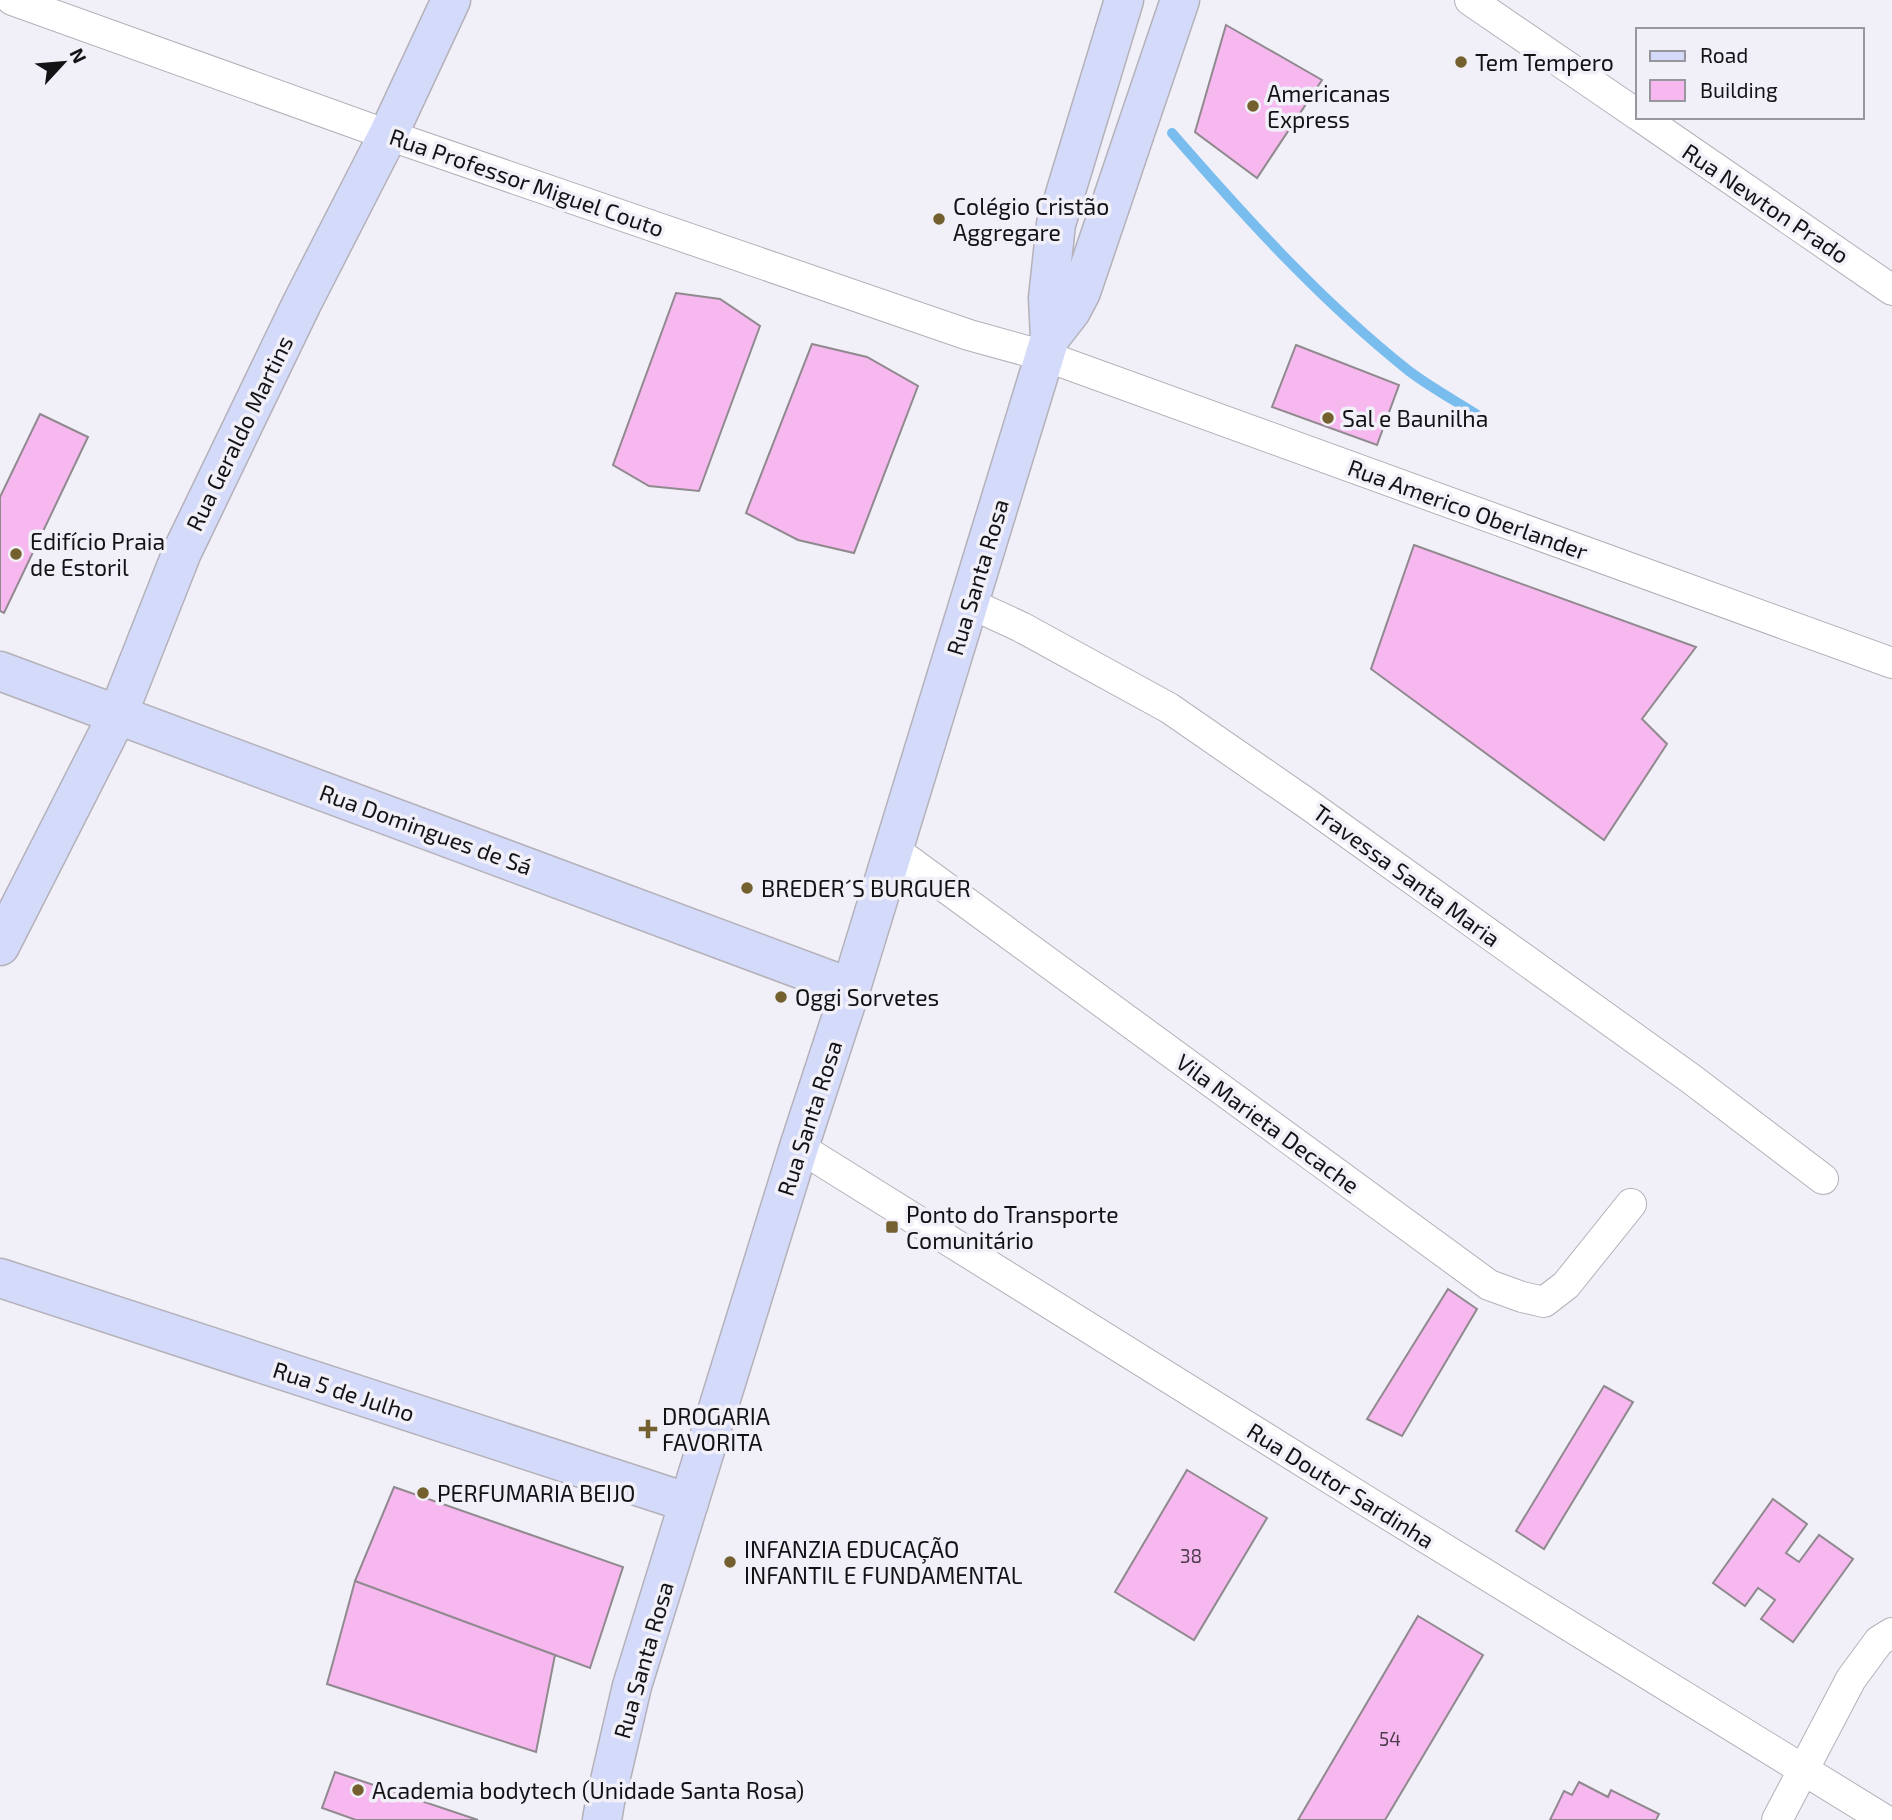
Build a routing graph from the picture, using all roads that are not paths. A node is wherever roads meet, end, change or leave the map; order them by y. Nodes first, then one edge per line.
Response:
1 (12, 0) edge
2 (451, 0) edge
3 (1124, 0) edge
4 (1180, 0) edge
5 (1470, 0) edge
6 (1636, 113) edge
7 (1644, 119) edge
8 (388, 135) junction
9 (1892, 289) edge
10 (1048, 347) junction
11 (969, 603) junction
12 (1892, 663) edge
13 (0, 671) edge
14 (118, 714) junction
15 (894, 849) junction
16 (0, 946) edge
17 (851, 988) junction
18 (799, 1147) junction
19 (1823, 1179) dead end
20 (1631, 1204) dead end
21 (0, 1278) edge
22 (689, 1503) junction
23 (1892, 1633) edge
24 (1804, 1769) junction
25 (611, 1814) edge
26 (1777, 1820) edge
27 (1885, 1820) edge

1 - 8 street, Rua Professor Miguel Couto
2 - 8 street, Rua Geraldo Martins
3 - 10 street, Rua Santa Rosa
4 - 10 street, Rua Santa Rosa
5 - 6 street, Rua Newton Prado
7 - 9 street, Rua Newton Prado
8 - 10 street, Rua Professor Miguel Couto
8 - 14 street, Rua Geraldo Martins
10 - 11 street, Rua Santa Rosa
10 - 12 street, Rua Americo Oberlander
11 - 15 street, Rua Santa Rosa
11 - 19 street, Travessa Santa Maria
13 - 14 street, Rua Domingues de Sá
14 - 16 street, Rua Geraldo Martins
14 - 17 street, Rua Domingues de Sá
15 - 17 street, Rua Santa Rosa
15 - 20 street, Vila Marieta Decache
17 - 18 street, Rua Santa Rosa
18 - 22 street, Rua Santa Rosa
18 - 24 street, Rua Doutor Sardinha
21 - 22 street, Rua 5 de Julho
22 - 25 street, Rua Santa Rosa
23 - 24 street
24 - 26 street
24 - 27 street, Rua Doutor Sardinha

